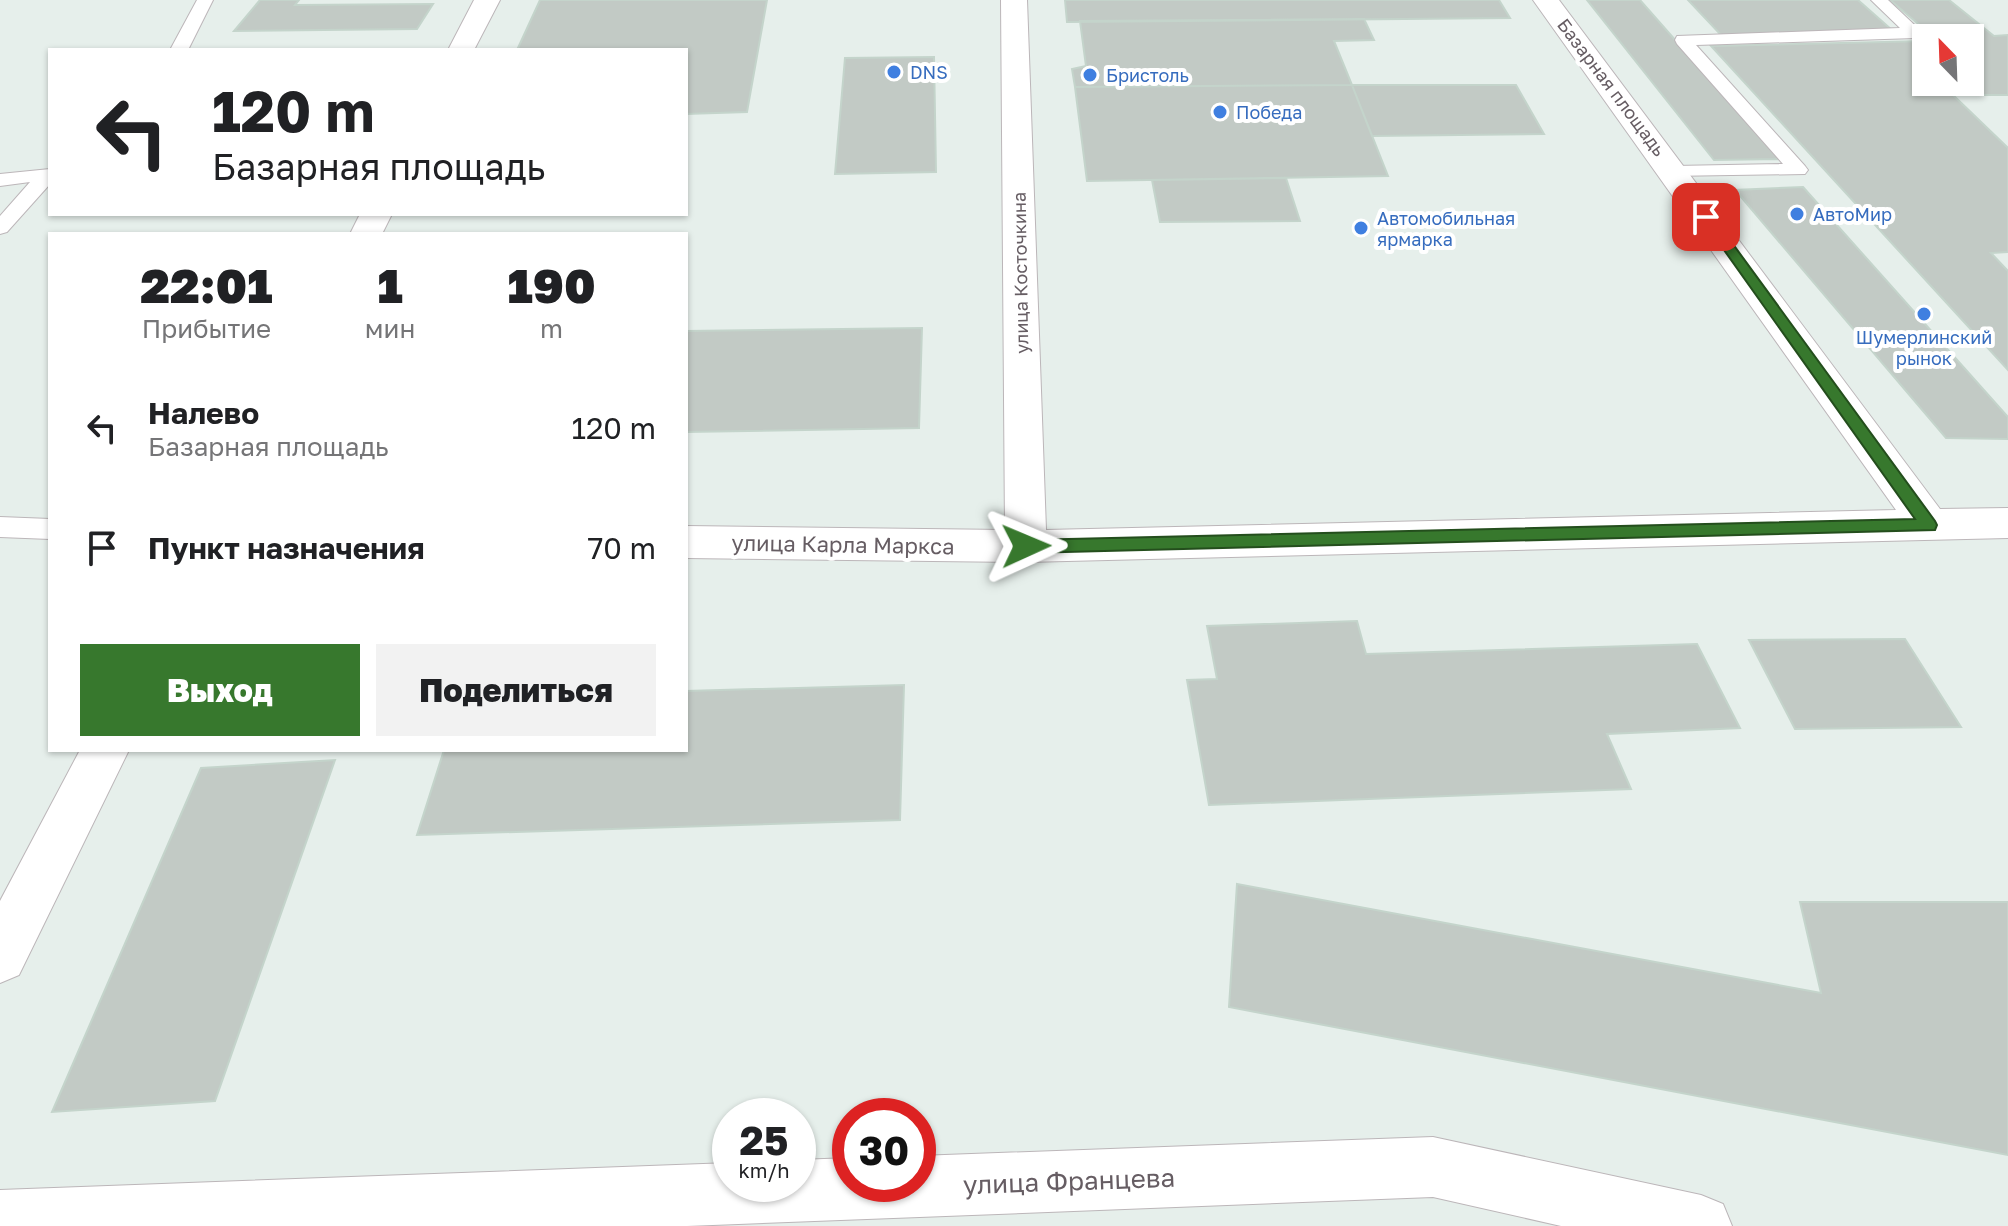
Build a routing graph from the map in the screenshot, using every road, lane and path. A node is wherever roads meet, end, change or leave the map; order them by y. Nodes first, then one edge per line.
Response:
1 (205, 0) edge
2 (487, 0) edge
3 (1014, 0) edge
4 (1546, 0) edge
5 (1879, 0) edge
6 (180, 48) edge
7 (462, 48) edge
8 (1675, 172) junction
9 (48, 173) edge
10 (48, 174) edge
11 (0, 180) edge
12 (0, 228) edge
13 (2008, 523) edge
14 (1929, 525) junction
15 (0, 527) edge
16 (48, 529) edge
17 (688, 542) edge
18 (1026, 546) junction
19 (104, 752) edge
20 (0, 956) edge
21 (1611, 1216) edge
22 (0, 1221) edge
23 (1701, 1226) edge

1 - 6 lane
2 - 7 street
3 - 18 street, улица Косточкина
4 - 8 street, Базарная площадь
5 - 8 lane
8 - 14 street, Базарная площадь
9 - 11 lane
10 - 12 lane
13 - 14 street, улица Карла Маркса
14 - 18 street, улица Карла Маркса
15 - 16 lane
17 - 18 street, улица Карла Маркса
19 - 20 street
21 - 22 street, улица Францева
21 - 23 street, улица Францева

